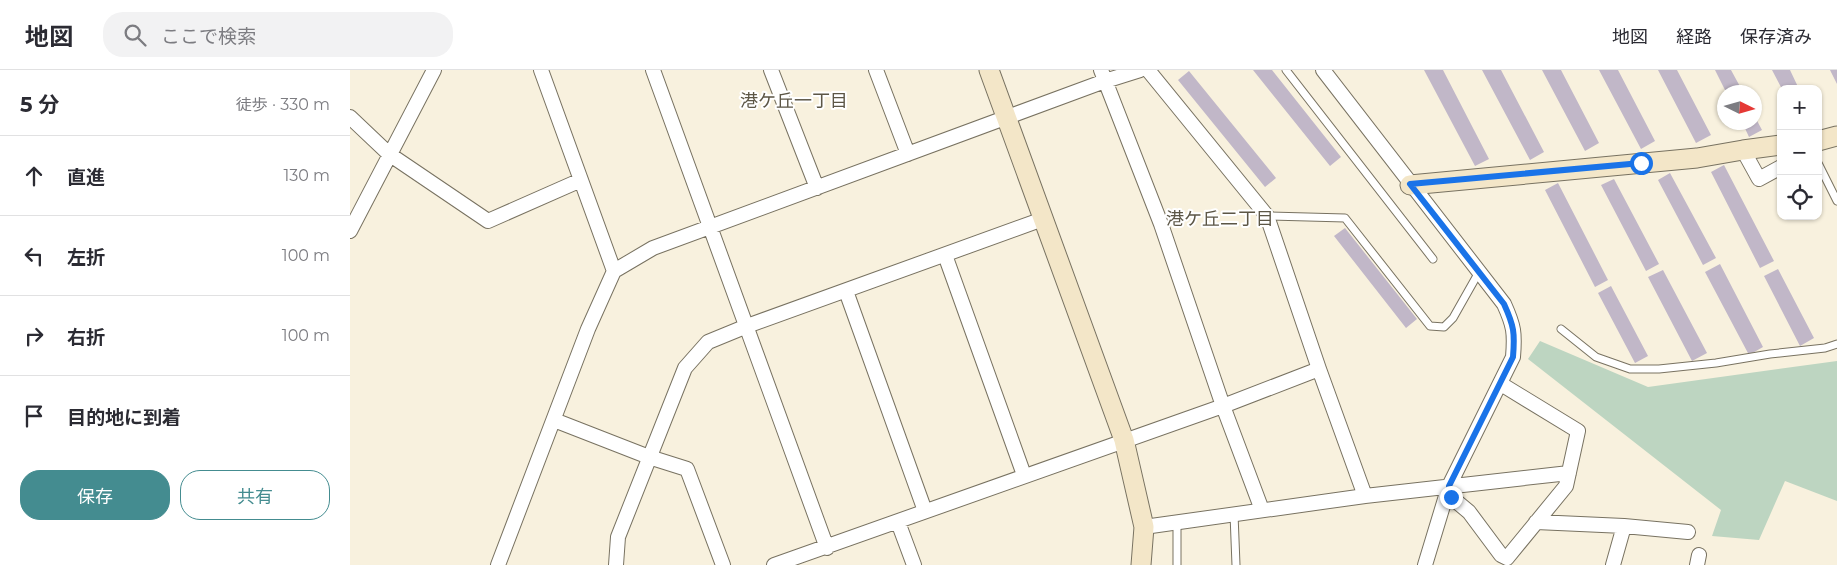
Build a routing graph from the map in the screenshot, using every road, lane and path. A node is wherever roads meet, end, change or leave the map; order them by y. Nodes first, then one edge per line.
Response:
1 (433, 70) edge
2 (541, 70) edge
3 (652, 70) edge
4 (771, 70) edge
5 (876, 70) edge
6 (989, 70) edge
7 (1140, 70) edge
8 (1148, 70) edge
9 (1286, 70) edge
10 (1323, 70) edge
11 (1102, 76) edge
12 (350, 117) edge
13 (1007, 118) junction
14 (1837, 136) edge
15 (1822, 140) edge
16 (1777, 146) edge
17 (1743, 150) junction
18 (389, 154) junction
19 (908, 154) junction
20 (1777, 169) edge
21 (1822, 171) edge
22 (581, 180) junction
23 (1410, 184) junction
24 (817, 188) junction
25 (1837, 201) edge
26 (1267, 216) junction
27 (1043, 219) junction
28 (710, 227) junction
29 (350, 231) edge
30 (945, 255) junction
31 (1433, 259) dead end
32 (614, 271) junction
33 (1479, 272) junction
34 (846, 291) junction
35 (747, 326) junction
36 (1560, 329) dead end
37 (1837, 344) edge
38 (1319, 369) junction
39 (1501, 384) junction
40 (1222, 406) junction
41 (554, 420) junction
42 (1124, 440) junction
43 (649, 457) junction
44 (1569, 473) junction
45 (1024, 476) junction
46 (1449, 486) junction
47 (1365, 496) junction
48 (1262, 510) junction
49 (925, 511) junction
50 (1234, 514) junction
51 (898, 522) junction
52 (1536, 522) junction
53 (1177, 523) junction
54 (1624, 526) junction
55 (1144, 527) junction
56 (1688, 532) dead end
57 (827, 548) junction
58 (498, 565) edge
59 (616, 565) edge
60 (723, 565) edge
61 (774, 565) edge
62 (914, 565) edge
63 (1140, 565) edge
64 (1177, 565) edge
65 (1236, 565) edge
66 (1425, 565) edge
67 (1614, 565) edge

1 - 18 street
2 - 22 street
3 - 28 street
4 - 24 street
5 - 19 street
6 - 13 street
7 - 11 street
8 - 26 street
9 - 31 lane
10 - 23 street
11 - 13 street
11 - 40 street
12 - 18 street
13 - 19 street
13 - 27 street
14 - 15 street
16 - 17 street
17 - 20 street
17 - 23 street
18 - 22 street
18 - 29 street
19 - 24 street
21 - 25 lane
22 - 32 street
23 - 33 street
24 - 28 street
26 - 33 lane
26 - 38 street
27 - 30 street
27 - 42 street
28 - 32 street
28 - 35 street
30 - 34 street
30 - 45 street
32 - 41 street
33 - 39 street
34 - 35 street
34 - 49 street
35 - 43 street
35 - 57 street
36 - 37 lane
38 - 40 street
38 - 47 street
39 - 44 street
39 - 46 street
40 - 42 street
40 - 48 street
41 - 43 street
41 - 58 street
42 - 45 street
42 - 55 street
43 - 59 street
43 - 60 street
44 - 46 street
44 - 52 street
45 - 49 street
46 - 47 street
46 - 52 street
46 - 66 street
47 - 48 street
48 - 50 street
49 - 51 street
50 - 53 street
50 - 65 lane
51 - 57 street
51 - 62 street
52 - 54 street
53 - 55 street
53 - 64 lane
54 - 56 street
54 - 67 street
55 - 63 street
57 - 61 street

